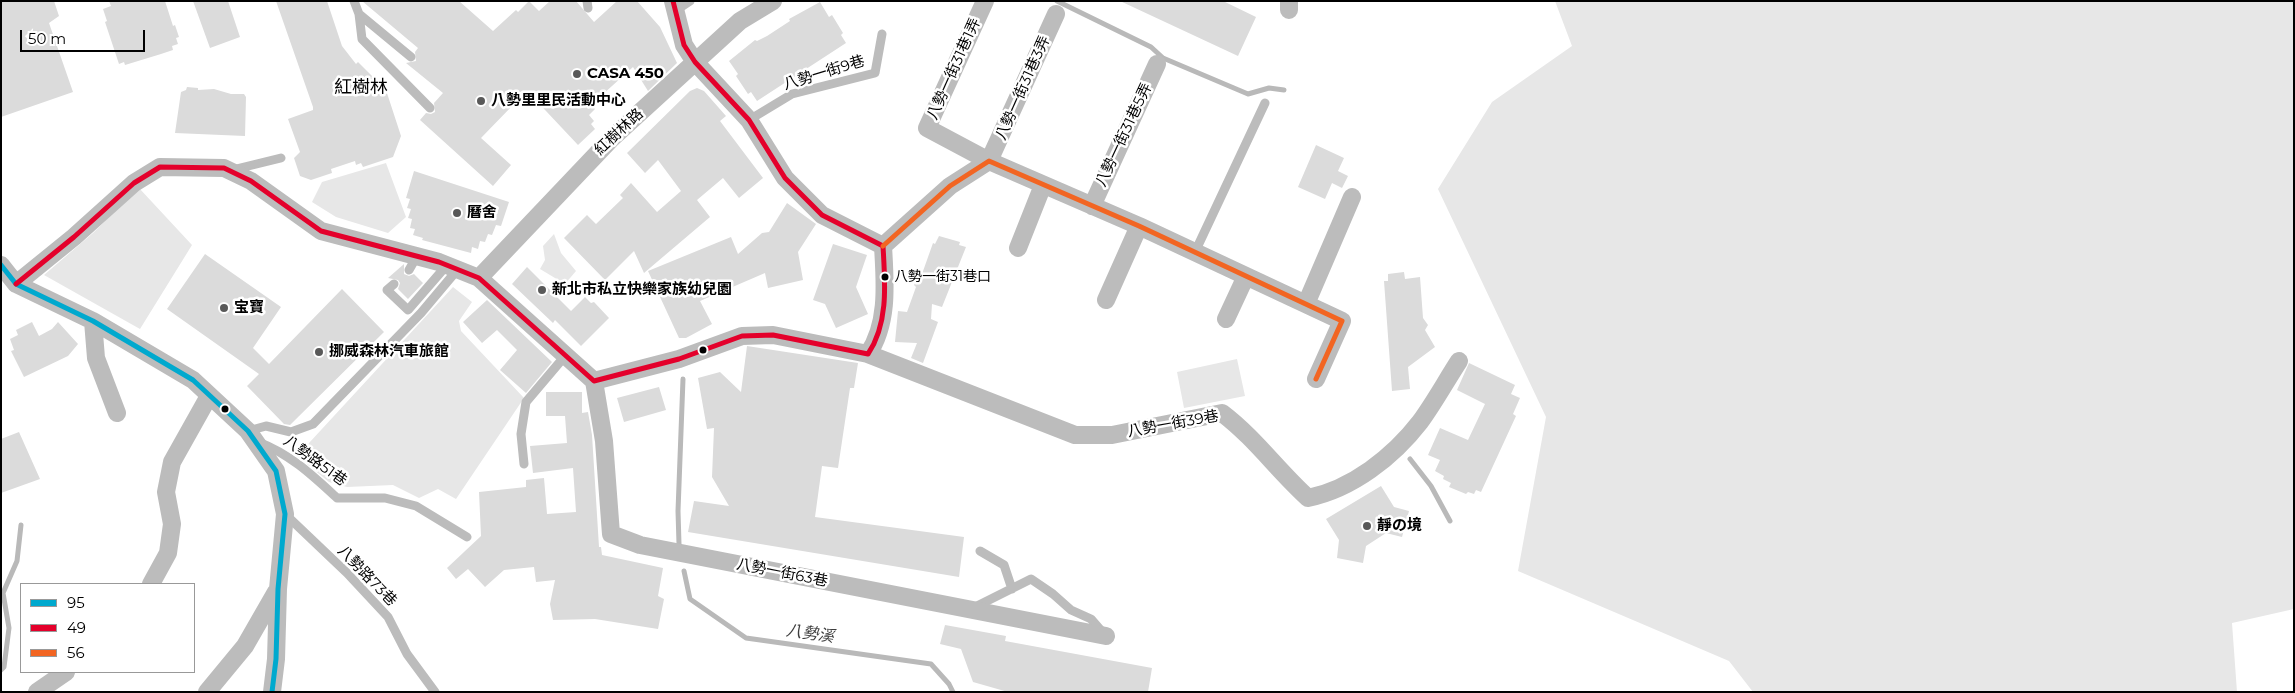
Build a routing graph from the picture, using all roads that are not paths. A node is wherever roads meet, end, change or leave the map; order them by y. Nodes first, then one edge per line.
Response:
1 (354, 1) edge
2 (772, 1) edge
3 (985, 1) edge
4 (679, 4) edge
5 (359, 14) junction
6 (1056, 14) dead end
7 (882, 34) dead end
8 (411, 57) dead end
9 (694, 62) junction
10 (1157, 64) dead end
11 (1265, 103) dead end
12 (430, 108) dead end
13 (749, 120) junction
14 (281, 158) dead end
15 (989, 161) junction
16 (229, 171) junction
17 (1043, 184) junction
18 (1352, 197) dead end
19 (1092, 206) junction
20 (1140, 226) junction
21 (883, 246) junction
22 (1018, 248) dead end
23 (1195, 252) junction
24 (1, 265) edge
25 (452, 267) junction
26 (1246, 276) junction
27 (479, 278) junction
28 (16, 284) junction
29 (394, 284) dead end
30 (1106, 300) dead end
31 (1306, 304) junction
32 (1226, 318) dead end
33 (93, 321) junction
34 (868, 354) junction
35 (565, 356) junction
36 (1458, 361) dead end
37 (1316, 379) dead end
38 (594, 381) junction
39 (209, 396) junction
40 (117, 413) dead end
41 (253, 436) junction
42 (524, 464) dead end
43 (285, 514) junction
44 (467, 537) dead end
45 (980, 550) dead end
46 (151, 583) edge
47 (278, 589) junction
48 (1012, 589) junction
49 (970, 609) junction
50 (1106, 636) joint
51 (65, 673) edge
52 (38, 692) edge
53 (207, 692) edge
54 (272, 692) edge
55 (436, 692) edge

1 - 5 lane
2 - 9 street, 紅樹林路
3 - 15 street, 八勢一街31巷1弄
4 - 9 street
5 - 8 lane
5 - 12 lane
6 - 15 street, 八勢一街31巷3弄
7 - 13 lane, 八勢一街9巷
9 - 13 street
9 - 27 street, 紅樹林路
10 - 19 street, 八勢一街31巷5弄
11 - 23 lane
13 - 21 street
14 - 16 lane
15 - 17 street
15 - 21 street
16 - 25 street
16 - 28 street
17 - 19 street
17 - 22 street
18 - 31 street
19 - 20 street
20 - 23 street
20 - 30 street
21 - 34 street
23 - 26 street
24 - 28 street
25 - 27 street
25 - 29 lane
25 - 41 lane
26 - 31 street
26 - 32 street
27 - 35 street
28 - 33 street
31 - 37 street
33 - 39 street
33 - 40 street
34 - 36 street, 八勢一街39巷
34 - 38 street
35 - 38 street
35 - 42 lane
38 - 49 street, 八勢一街63巷
39 - 41 street
39 - 46 street
41 - 43 street
41 - 44 lane, 八勢路51巷
43 - 47 street
43 - 55 lane, 八勢路73巷
45 - 48 lane
47 - 53 street
47 - 54 street
48 - 49 lane
48 - 50 lane
49 - 50 street, 八勢一街63巷
51 - 52 street

